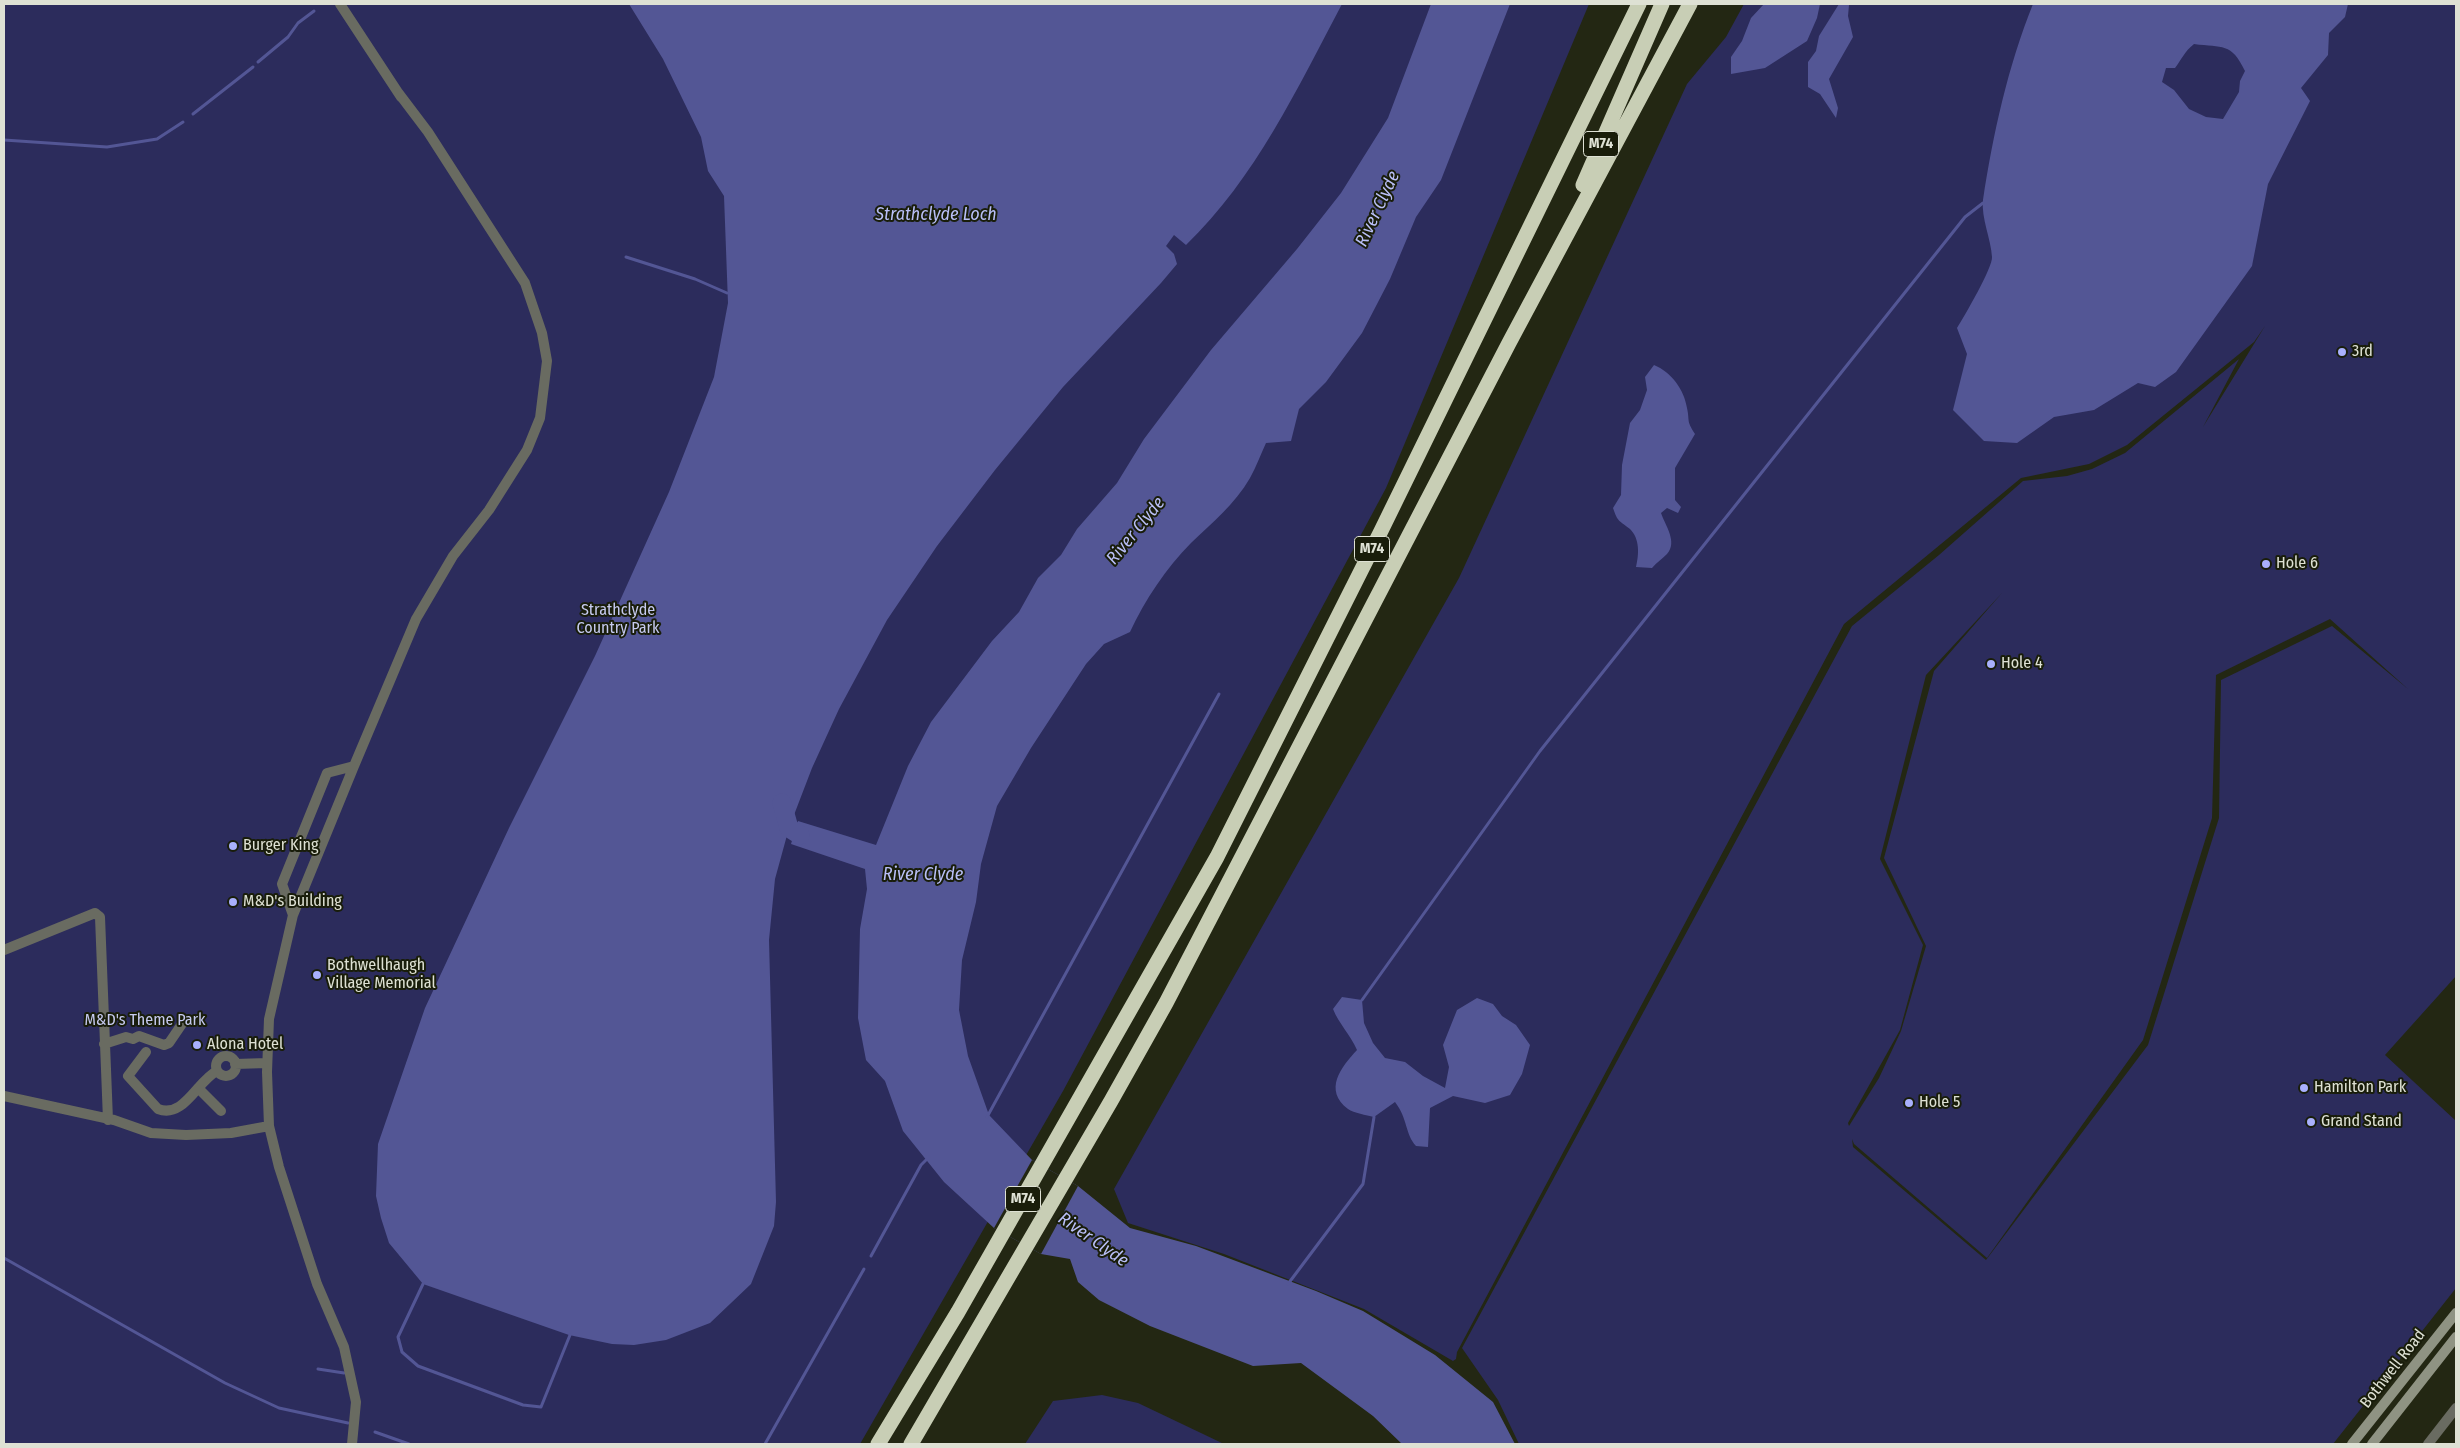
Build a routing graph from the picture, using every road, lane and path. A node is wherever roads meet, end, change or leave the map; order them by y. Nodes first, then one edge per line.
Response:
1 (340, 4) edge
2 (1639, 4) edge
3 (1662, 4) edge
4 (1690, 4) edge
5 (397, 92) junction
6 (1540, 285) junction
7 (533, 305) junction
8 (354, 766) junction
9 (293, 915) junction
10 (4, 950) edge
11 (184, 1021) dead end
12 (104, 1044) junction
13 (146, 1052) dead end
14 (267, 1063) junction
15 (198, 1088) junction
16 (4, 1096) edge
17 (221, 1111) dead end
18 (108, 1120) junction
19 (269, 1126) junction
20 (2456, 1313) edge
21 (2456, 1337) edge
22 (2456, 1408) edge
23 (352, 1444) edge
24 (878, 1444) edge
25 (911, 1444) edge
26 (2352, 1444) edge
27 (2372, 1444) edge
28 (2428, 1444) edge

1 - 5 street
2 - 24 highway, M74
3 - 6 highway, M74
4 - 6 highway
5 - 7 street
5 - 7 street
6 - 25 highway, M74
7 - 8 street
8 - 9 street
8 - 9 street
9 - 14 street
10 - 12 street
11 - 12 street
12 - 18 street
13 - 15 street
14 - 15 street
14 - 19 street
15 - 17 street
16 - 18 street
18 - 19 street
19 - 23 street
20 - 26 main road, Bothwell Road
21 - 27 main road, Bothwell Road
22 - 28 street

